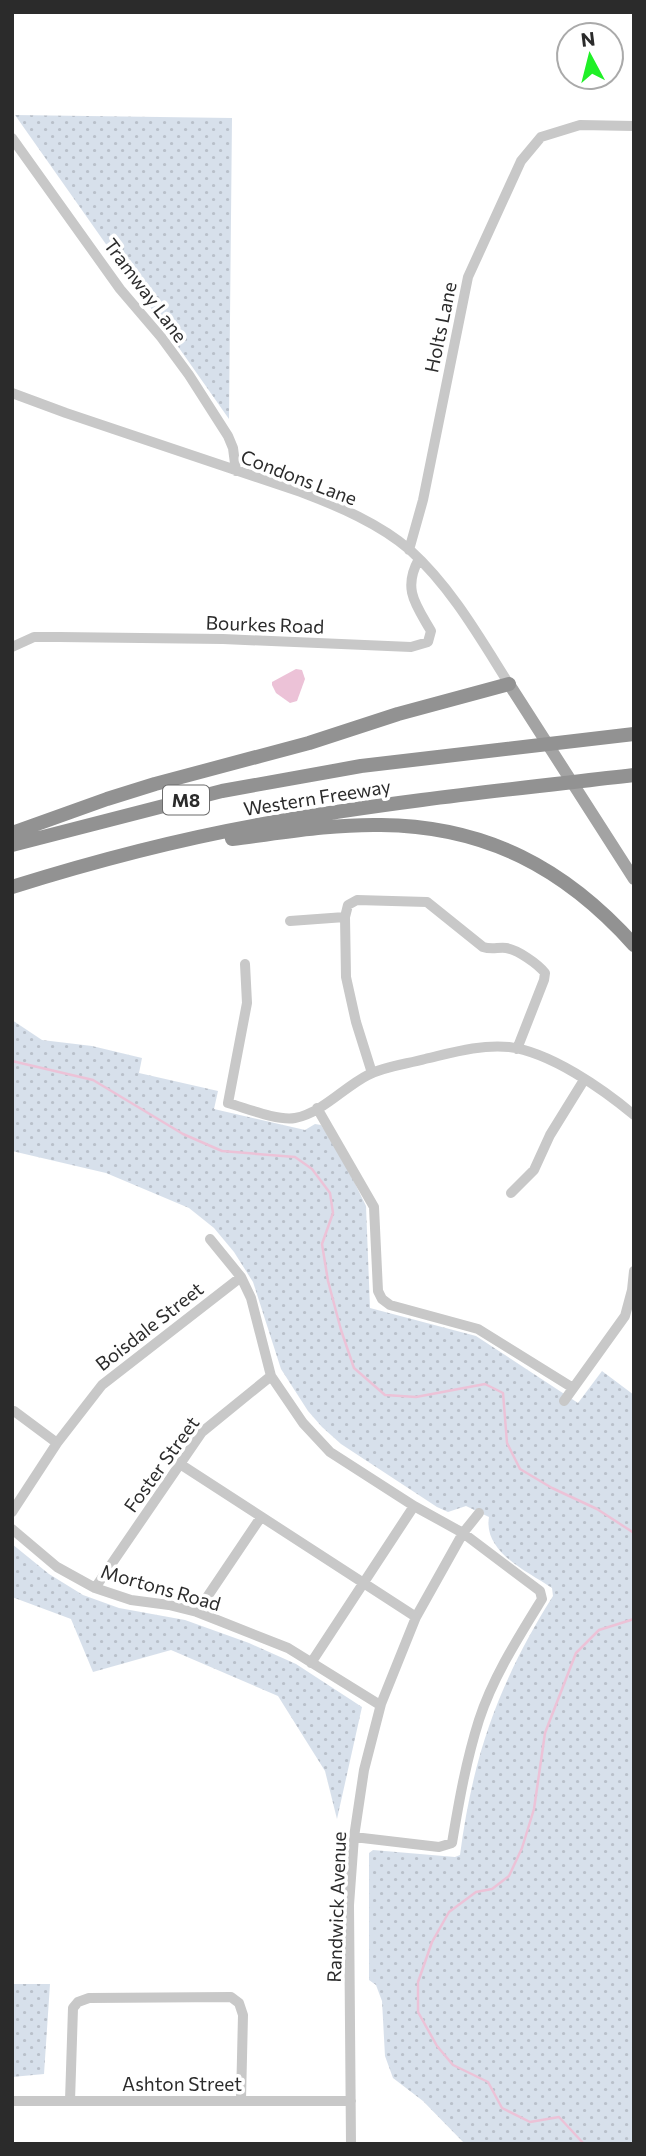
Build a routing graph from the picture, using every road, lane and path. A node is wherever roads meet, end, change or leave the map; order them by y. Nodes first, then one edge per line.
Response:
1 (634, 126) edge
2 (12, 138) edge
3 (12, 393) edge
4 (236, 471) junction
5 (409, 550) junction
6 (419, 559) junction
7 (12, 647) edge
8 (509, 684) junction
9 (634, 734) edge
10 (634, 775) edge
11 (12, 833) edge
12 (12, 845) edge
13 (129, 854) junction
14 (634, 879) edge
15 (12, 887) edge
16 (345, 917) junction
17 (290, 921) dead end
18 (634, 945) edge
19 (245, 964) dead end
20 (517, 1049) junction
21 (372, 1073) junction
22 (584, 1080) junction
23 (317, 1108) junction
24 (634, 1115) edge
25 (511, 1193) dead end
26 (210, 1239) dead end
27 (634, 1271) edge
28 (241, 1277) junction
29 (271, 1376) junction
30 (573, 1388) junction
31 (564, 1401) dead end
32 (14, 1411) dead end
33 (57, 1443) junction
34 (180, 1464) junction
35 (414, 1506) junction
36 (12, 1512) edge
37 (479, 1513) dead end
38 (261, 1517) junction
39 (12, 1530) edge
40 (463, 1533) junction
41 (364, 1583) junction
42 (94, 1588) junction
43 (197, 1612) junction
44 (416, 1617) junction
45 (311, 1663) junction
46 (380, 1705) junction
47 (354, 1838) junction
48 (242, 2100) junction
49 (12, 2101) edge
50 (70, 2101) junction
51 (351, 2101) junction
52 (351, 2144) edge

1 - 5 street, Holts Lane
2 - 4 street, Tramway Lane
3 - 4 street, Condons Lane
4 - 5 street, Condons Lane
5 - 6 street, Condons Lane
6 - 7 street, Bourkes Road
6 - 8 street, Condons Lane
8 - 11 highway
8 - 14 main road
9 - 12 highway, Western Freeway / M8
10 - 13 highway, Western Freeway / M8
13 - 15 highway, Western Freeway / M8
13 - 18 highway
16 - 17 street
16 - 20 street
16 - 21 street
19 - 23 street
20 - 21 street
20 - 22 street
21 - 23 street
22 - 24 street
22 - 25 street
23 - 30 street
26 - 28 street
27 - 30 street
28 - 29 street
28 - 33 street, Boisdale Street
29 - 34 street, Foster Street
29 - 35 street
30 - 31 street
32 - 33 street
33 - 36 street, Boisdale Street
34 - 38 street
34 - 42 street, Foster Street
35 - 40 street
35 - 41 street
37 - 40 street, Randwick Avenue
38 - 41 street
38 - 43 street
39 - 42 street, Mortons Road
40 - 44 street, Randwick Avenue
40 - 47 street
41 - 44 street
41 - 45 street
42 - 43 street, Mortons Road
43 - 45 street, Mortons Road
44 - 46 street, Randwick Avenue
45 - 46 street, Mortons Road
46 - 47 street, Randwick Avenue
47 - 51 street, Randwick Avenue
48 - 50 street, Ashton Street
48 - 50 street
48 - 51 street, Ashton Street
49 - 50 street, Ashton Street
51 - 52 street, Randwick Avenue

